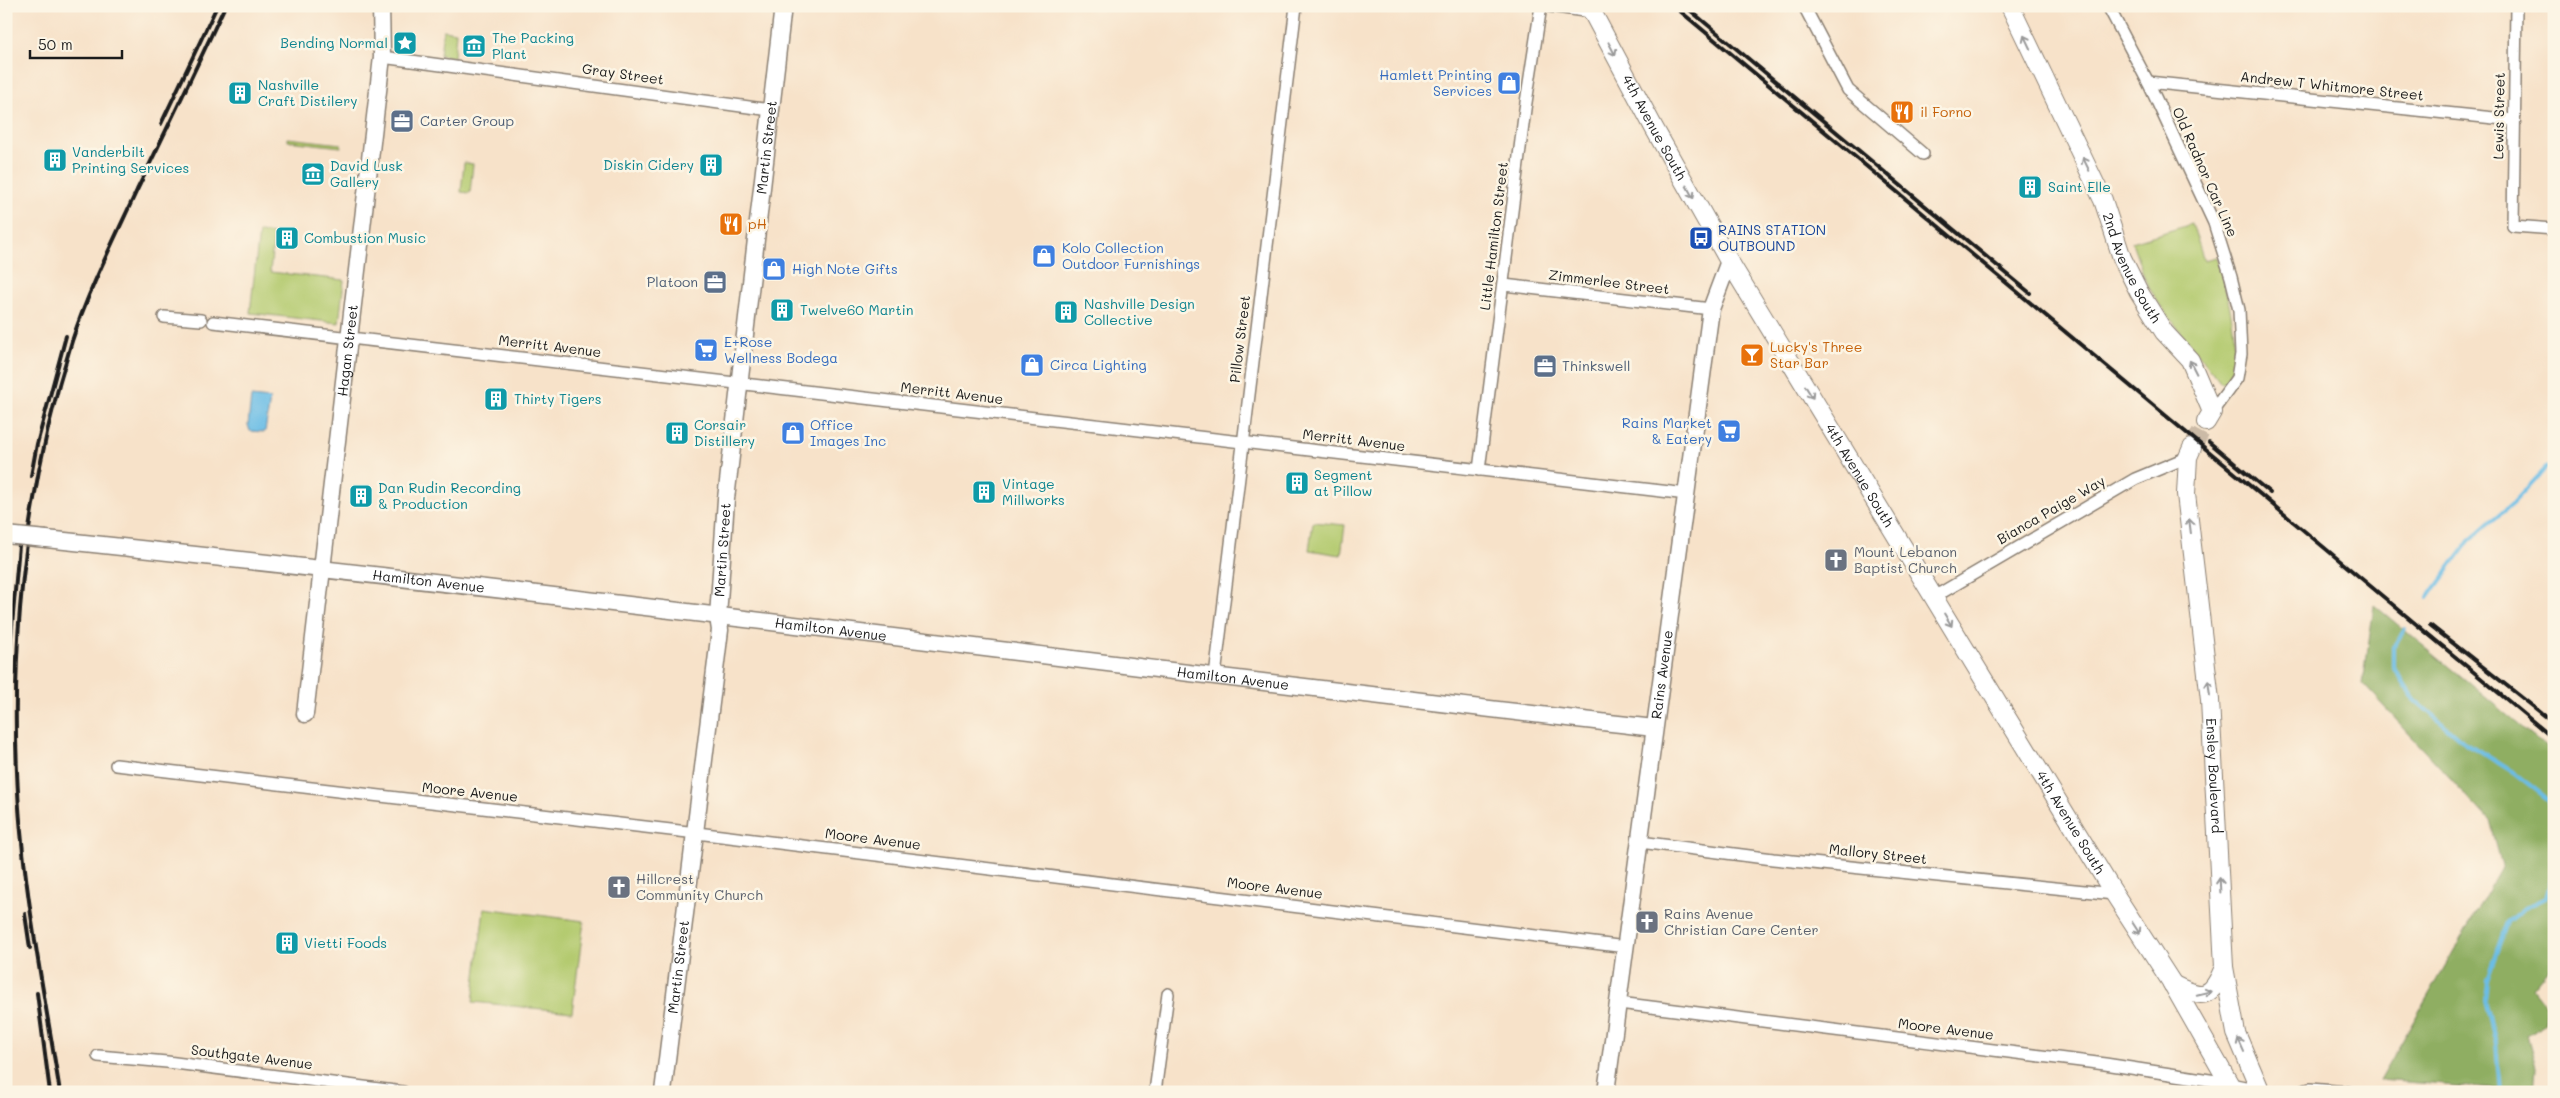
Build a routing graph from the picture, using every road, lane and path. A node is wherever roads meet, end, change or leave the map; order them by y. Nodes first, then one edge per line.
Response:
1 (381, 6) edge
2 (783, 6) edge
3 (1296, 6) edge
4 (1541, 6) edge
5 (1549, 6) edge
6 (1804, 6) edge
7 (2010, 6) edge
8 (2108, 6) edge
9 (2516, 6) edge
10 (1591, 9) edge
11 (382, 57) junction
12 (2148, 82) junction
13 (771, 110) junction
14 (2513, 120) junction
15 (1923, 154) dead end
16 (2554, 230) edge
17 (1729, 261) junction
18 (1504, 285) junction
19 (1711, 309) junction
20 (164, 317) dead end
21 (348, 337) junction
22 (740, 383) junction
23 (2209, 417) joint
24 (1243, 442) junction
25 (2190, 453) joint
26 (1479, 470) junction
27 (1687, 494) junction
28 (6, 535) edge
29 (323, 568) junction
30 (1934, 597) junction
31 (718, 617) junction
32 (1215, 676) junction
33 (305, 714) dead end
34 (1654, 728) junction
35 (116, 765) dead end
36 (696, 833) junction
37 (1640, 842) junction
38 (2114, 894) junction
39 (1626, 946) junction
40 (2224, 967) junction
41 (2172, 984) junction
42 (1168, 994) dead end
43 (1619, 1003) junction
44 (98, 1056) dead end
45 (2232, 1087) edge
46 (2263, 1091) edge
47 (403, 1092) edge
48 (663, 1092) edge
49 (1155, 1092) edge
50 (1606, 1092) edge
51 (2299, 1092) edge
52 (2348, 1092) edge

1 - 11 street, Hagan Street
2 - 13 street, Martin Street
3 - 24 street, Pillow Street
4 - 18 street, Little Hamilton Street
5 - 10 street
6 - 15 street
23 -> 7 main road, 2nd Avenue South
8 - 12 street, Old Radnor Car Line
9 - 14 street, Lewis Street
10 -> 17 main road, 4th Avenue South
11 - 13 street, Gray Street
11 - 21 street, Hagan Street
12 - 14 street, Andrew T Whitmore Street
12 - 23 street, Old Radnor Car Line
13 - 22 street, Martin Street
14 - 16 street, Lewis Street
17 - 19 street, Rains Avenue
17 -> 30 main road, 4th Avenue South
18 - 19 street, Zimmerlee Street
18 - 26 street, Little Hamilton Street
19 - 27 street, Rains Avenue
20 - 21 street, Merritt Avenue
21 - 22 street, Merritt Avenue
21 - 29 street, Hagan Street
22 - 24 street, Merritt Avenue
22 - 31 street, Martin Street
24 - 26 street, Merritt Avenue
24 - 32 street, Pillow Street
25 - 30 street, Bianca Paige Way
40 -> 25 main road, Ensley Boulevard
26 - 27 street, Merritt Avenue
27 - 34 street, Rains Avenue
28 - 29 street, Hamilton Avenue, bridge
29 - 31 street, Hamilton Avenue
29 - 33 street, Hagan Street
30 -> 38 main road, 4th Avenue South
31 - 32 street, Hamilton Avenue
31 - 36 street, Martin Street
32 - 34 street, Hamilton Avenue
34 - 37 street, Rains Avenue
35 - 36 street, Moore Avenue
36 - 39 street, Moore Avenue
36 - 48 street, Martin Street
37 - 38 street, Mallory Street
37 - 39 street, Rains Avenue
38 -> 41 main road, 4th Avenue South
39 - 43 street, Rains Avenue
41 -> 40 main road
46 -> 40 main road, Ensley Boulevard
41 - 45 main road, 4th Avenue South
42 - 49 street
43 - 45 street, Moore Avenue
43 - 50 street, Rains Avenue
44 - 47 street, Southgate Avenue
45 - 46 street, Moore Avenue
51 - 52 street

